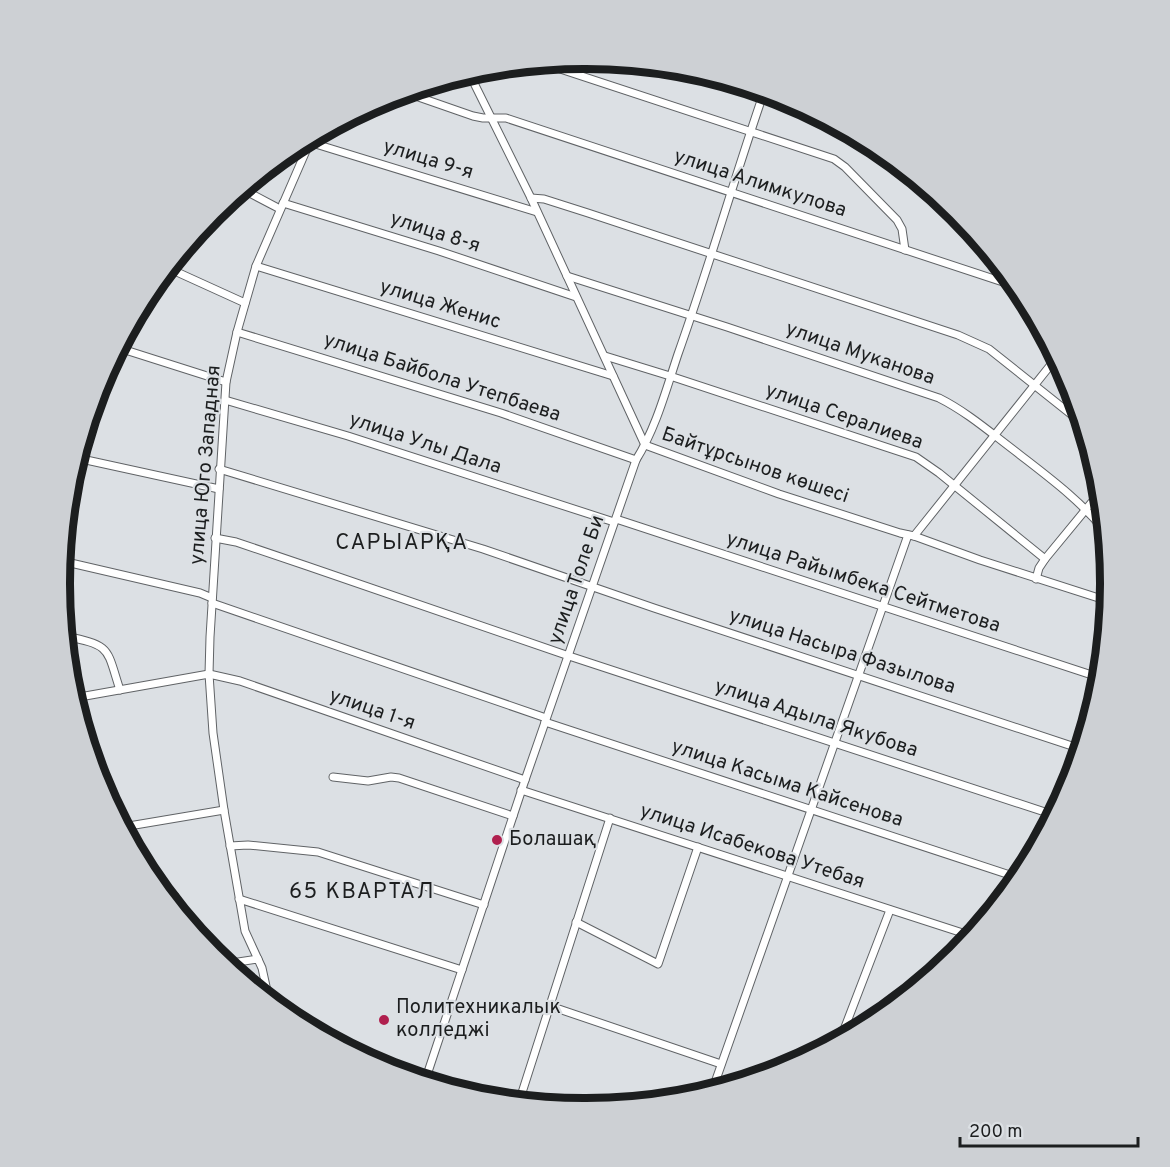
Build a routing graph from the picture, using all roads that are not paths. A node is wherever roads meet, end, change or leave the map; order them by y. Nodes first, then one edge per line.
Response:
1 (562, 70) edge
2 (473, 82) edge
3 (418, 97) edge
4 (761, 100) edge
5 (491, 119) junction
6 (750, 131) junction
7 (320, 143) edge
8 (305, 152) edge
9 (251, 193) edge
10 (731, 193) junction
11 (531, 198) junction
12 (282, 206) junction
13 (537, 212) junction
14 (905, 250) junction
15 (712, 254) junction
16 (256, 266) junction
17 (176, 272) edge
18 (567, 276) junction
19 (1001, 282) edge
20 (576, 297) junction
21 (245, 303) junction
22 (692, 315) junction
23 (237, 332) junction
24 (127, 351) edge
25 (604, 356) junction
26 (1050, 366) edge
27 (613, 376) junction
28 (670, 376) junction
29 (226, 382) junction
30 (1035, 385) junction
31 (225, 400) junction
32 (1070, 414) edge
33 (994, 435) junction
34 (645, 445) junction
35 (86, 460) edge
36 (636, 460) junction
37 (219, 469) junction
38 (954, 486) junction
39 (219, 489) junction
40 (1093, 501) edge
41 (1086, 509) junction
42 (615, 520) junction
43 (1095, 520) edge
44 (911, 535) junction
45 (215, 538) junction
46 (1045, 559) junction
47 (71, 563) edge
48 (1036, 579) junction
49 (592, 587) junction
50 (1099, 598) edge
51 (212, 601) junction
52 (881, 606) junction
53 (74, 638) edge
54 (569, 656) junction
55 (209, 674) junction
56 (858, 675) junction
57 (1091, 675) edge
58 (120, 690) junction
59 (83, 696) edge
60 (546, 720) junction
61 (835, 743) junction
62 (1073, 746) edge
63 (333, 777) dead end
64 (525, 780) junction
65 (522, 790) junction
66 (224, 810) junction
67 (810, 810) junction
68 (1045, 812) edge
69 (513, 816) junction
70 (610, 818) junction
71 (131, 826) edge
72 (230, 846) junction
73 (698, 847) junction
74 (1009, 875) edge
75 (787, 876) junction
76 (239, 899) junction
77 (484, 905) junction
78 (890, 910) junction
79 (576, 922) junction
80 (962, 933) edge
81 (258, 959) junction
82 (237, 962) edge
83 (462, 970) junction
84 (267, 988) edge
85 (550, 1006) junction
86 (845, 1027) edge
87 (721, 1064) junction
88 (428, 1073) edge
89 (715, 1081) edge
90 (521, 1094) edge

1 - 6 street
2 - 5 street, Байтұрсынов көшесі
3 - 5 street, улица Алимкулова
4 - 6 street, улица Толе Би
5 - 10 street, улица Алимкулова
5 - 11 street, Байтұрсынов көшесі
6 - 10 street, улица Толе Би
6 - 14 street
7 - 13 street, улица 9-я
8 - 12 street, улица Юго Западная
9 - 12 street, улица 8-я
10 - 14 street, улица Алимкулова
10 - 15 street, улица Толе Би
11 - 13 street, Байтұрсынов көшесі
11 - 15 street
12 - 16 street, улица Юго Западная
12 - 20 street, улица 8-я
13 - 18 street, Байтұрсынов көшесі
14 - 19 street, улица Алимкулова
15 - 22 street, улица Толе Би
15 - 30 street
16 - 21 street, улица Юго Западная
16 - 27 street, улица Женис
17 - 21 street
18 - 20 street, Байтұрсынов көшесі
18 - 22 street, улица Муканова
20 - 25 street, Байтұрсынов көшесі
21 - 23 street, улица Юго Западная
22 - 28 street, улица Толе Би
22 - 33 street, улица Муканова
23 - 29 street, улица Юго Западная
23 - 36 street, улица Байбола Утепбаева
24 - 29 street
25 - 27 street, Байтұрсынов көшесі
25 - 28 street, улица Сералиева
26 - 30 street
27 - 34 street, Байтұрсынов көшесі
28 - 34 street, улица Толе Би
28 - 38 street, улица Сералиева
29 - 31 street, улица Юго Западная
30 - 32 street
30 - 33 street
31 - 37 street, улица Юго Западная
31 - 42 street, улица Улы Дала
33 - 38 street
33 - 41 street, улица Муканова
34 - 36 street, улица Толе Би
34 - 44 street, Байтұрсынов көшесі
35 - 39 street
36 - 42 street, улица Толе Би
37 - 39 street, улица Юго Западная
37 - 49 street, улица Насыра Фазылова
38 - 44 street
38 - 46 street, улица Сералиева
39 - 45 street, улица Юго Западная
40 - 41 street
41 - 43 street, улица Муканова
41 - 46 street
42 - 49 street, улица Толе Би
42 - 52 street, улица Райымбека Сейтметова
44 - 48 street, Байтұрсынов көшесі
44 - 52 street
45 - 51 street, улица Юго Западная
45 - 54 street, улица Адыла Якубова
46 - 48 street
47 - 51 street, улица Касыма Кайсенова
48 - 50 street, Байтұрсынов көшесі
49 - 54 street, улица Толе Би
49 - 56 street, улица Насыра Фазылова
51 - 55 street, улица Юго Западная
51 - 60 street, улица Касыма Кайсенова
52 - 56 street
52 - 57 street, улица Райымбека Сейтметова
53 - 58 street
54 - 60 street, улица Толе Би
54 - 61 street, улица Адыла Якубова
55 - 58 street
55 - 64 street, улица 1-я
55 - 66 street, улица Юго Западная
56 - 61 street
56 - 62 street, улица Насыра Фазылова
58 - 59 street
60 - 64 street, улица Толе Би
60 - 67 street, улица Касыма Кайсенова
61 - 67 street
61 - 68 street, улица Адыла Якубова
63 - 69 street
64 - 65 street, улица Толе Би
65 - 69 street, улица Толе Би
65 - 70 street, улица Исабекова Утебая
66 - 71 street
66 - 72 street, улица Юго Западная
67 - 74 street, улица Касыма Кайсенова
67 - 75 street
69 - 77 street, улица Толе Би
70 - 73 street, улица Исабекова Утебая
70 - 79 street
72 - 76 street, улица Юго Западная
72 - 77 street
73 - 75 street, улица Исабекова Утебая
73 - 79 street
75 - 78 street, улица Исабекова Утебая
75 - 87 street
76 - 81 street, улица Юго Западная
76 - 83 street
77 - 83 street, улица Толе Би
78 - 80 street, улица Исабекова Утебая
78 - 86 street
79 - 85 street
81 - 82 street
81 - 84 street, улица Юго Западная
83 - 88 street, улица Толе Би
85 - 87 street
85 - 90 street
87 - 89 street

